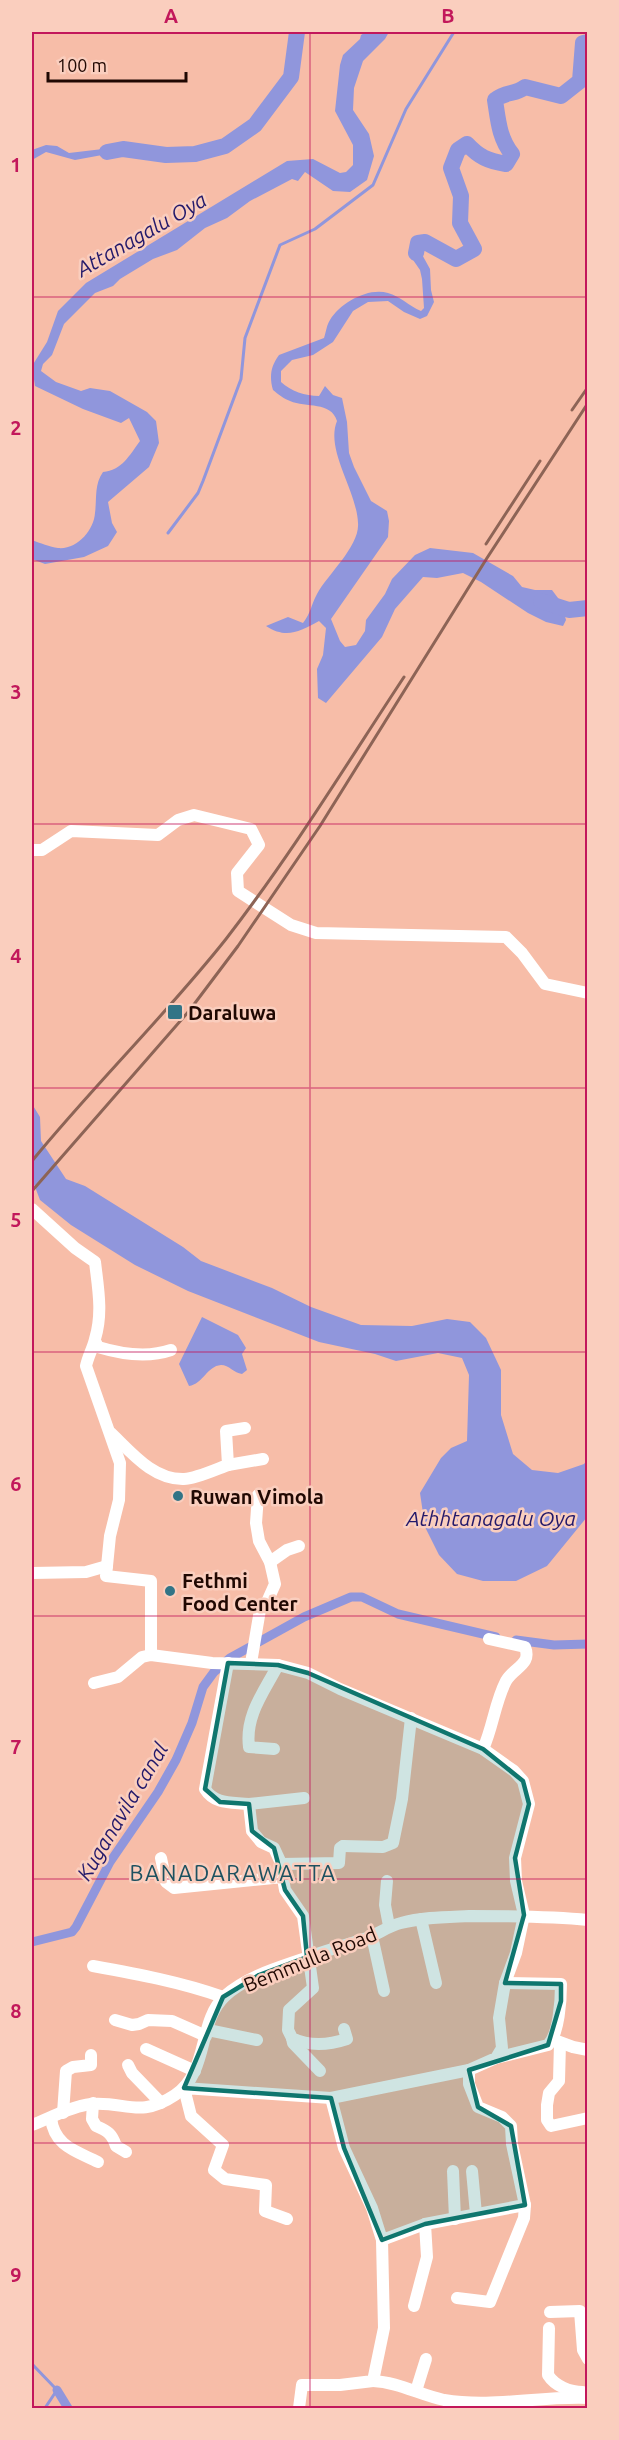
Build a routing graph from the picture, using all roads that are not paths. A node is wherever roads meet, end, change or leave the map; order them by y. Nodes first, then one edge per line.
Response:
1 (32, 850) edge
2 (588, 993) edge
3 (32, 1209) edge
4 (95, 1341) junction
5 (171, 1350) dead end
6 (245, 1428) dead end
7 (108, 1430) junction
8 (263, 1459) dead end
9 (228, 1465) junction
10 (258, 1495) dead end
11 (299, 1546) dead end
12 (270, 1562) junction
13 (107, 1566) junction
14 (32, 1573) edge
15 (489, 1639) dead end
16 (151, 1655) junction
17 (228, 1663) junction
18 (251, 1663) junction
19 (278, 1665) junction
20 (94, 1683) dead end
21 (411, 1718) junction
22 (274, 1749) dead end
23 (483, 1749) junction
24 (304, 1798) dead end
25 (249, 1804) junction
26 (161, 1858) dead end
27 (281, 1864) junction
28 (283, 1877) junction
29 (387, 1881) dead end
30 (524, 1915) junction
31 (421, 1920) junction
32 (588, 1920) edge
33 (389, 1926) junction
34 (372, 1936) junction
35 (307, 1957) junction
36 (93, 1966) dead end
37 (436, 1983) dead end
38 (505, 1983) junction
39 (384, 1991) dead end
40 (223, 1997) junction
41 (115, 2020) dead end
42 (345, 2029) dead end
43 (207, 2033) junction
44 (292, 2038) junction
45 (257, 2040) dead end
46 (557, 2041) junction
47 (146, 2049) dead end
48 (588, 2050) edge
49 (91, 2055) dead end
50 (496, 2058) junction
51 (128, 2065) dead end
52 (195, 2071) junction
53 (320, 2071) dead end
54 (464, 2071) junction
55 (184, 2088) junction
56 (331, 2098) junction
57 (93, 2103) junction
58 (161, 2103) junction
59 (57, 2115) junction
60 (588, 2118) edge
61 (32, 2125) edge
62 (126, 2152) dead end
63 (98, 2162) dead end
64 (453, 2171) dead end
65 (472, 2171) dead end
66 (525, 2205) junction
67 (476, 2214) junction
68 (287, 2219) dead end
69 (455, 2219) junction
70 (425, 2224) junction
71 (382, 2240) junction
72 (457, 2298) dead end
73 (414, 2306) dead end
74 (584, 2309) edge
75 (549, 2312) dead end
76 (549, 2328) dead end
77 (426, 2359) dead end
78 (588, 2359) edge
79 (373, 2381) junction
80 (416, 2391) junction
81 (588, 2392) edge
82 (588, 2398) edge
83 (542, 2404) edge
84 (299, 2409) edge

1 - 2 street
3 - 4 street
4 - 5 street
4 - 7 street
6 - 9 street
7 - 9 street
7 - 13 street
8 - 9 street
10 - 12 street
11 - 12 street
12 - 18 street
13 - 14 street
13 - 16 street
15 - 23 street
16 - 17 street
16 - 20 street
17 - 18 street
17 - 25 street
18 - 19 street
19 - 21 street
19 - 22 street
21 - 23 street
21 - 27 street
23 - 30 street
24 - 25 street
25 - 27 street
26 - 28 street
27 - 28 street
28 - 35 street
29 - 33 street
30 - 31 street, Bemmulla Road
30 - 32 street, Bemmulla Road
30 - 38 street
31 - 33 street, Bemmulla Road
31 - 37 street
33 - 34 street, Bemmulla Road
34 - 35 street, Bemmulla Road
34 - 39 street
35 - 40 street, Bemmulla Road
35 - 44 street
36 - 40 street
38 - 46 street
38 - 50 street
40 - 43 street, Bemmulla Road
41 - 43 street
42 - 44 street
43 - 45 street
43 - 52 street, Bemmulla Road
44 - 53 street
46 - 48 street
46 - 50 street
46 - 60 street
47 - 52 street
49 - 59 street
50 - 54 street
51 - 58 street
52 - 55 street, Bemmulla Road
54 - 56 street
54 - 66 street
55 - 56 street
55 - 58 street, Bemmulla Road
55 - 68 street
56 - 71 street
57 - 58 street, Bemmulla Road
57 - 59 street, Bemmulla Road
57 - 62 street
59 - 61 street, Bemmulla Road
59 - 63 street
64 - 69 street
65 - 67 street
66 - 67 street
66 - 72 street
67 - 69 street
69 - 70 street
70 - 71 street
70 - 73 street
71 - 79 street
74 - 75 street
74 - 78 street
76 - 81 street
77 - 80 street
79 - 80 street
79 - 84 street
80 - 83 street
82 - 83 street

